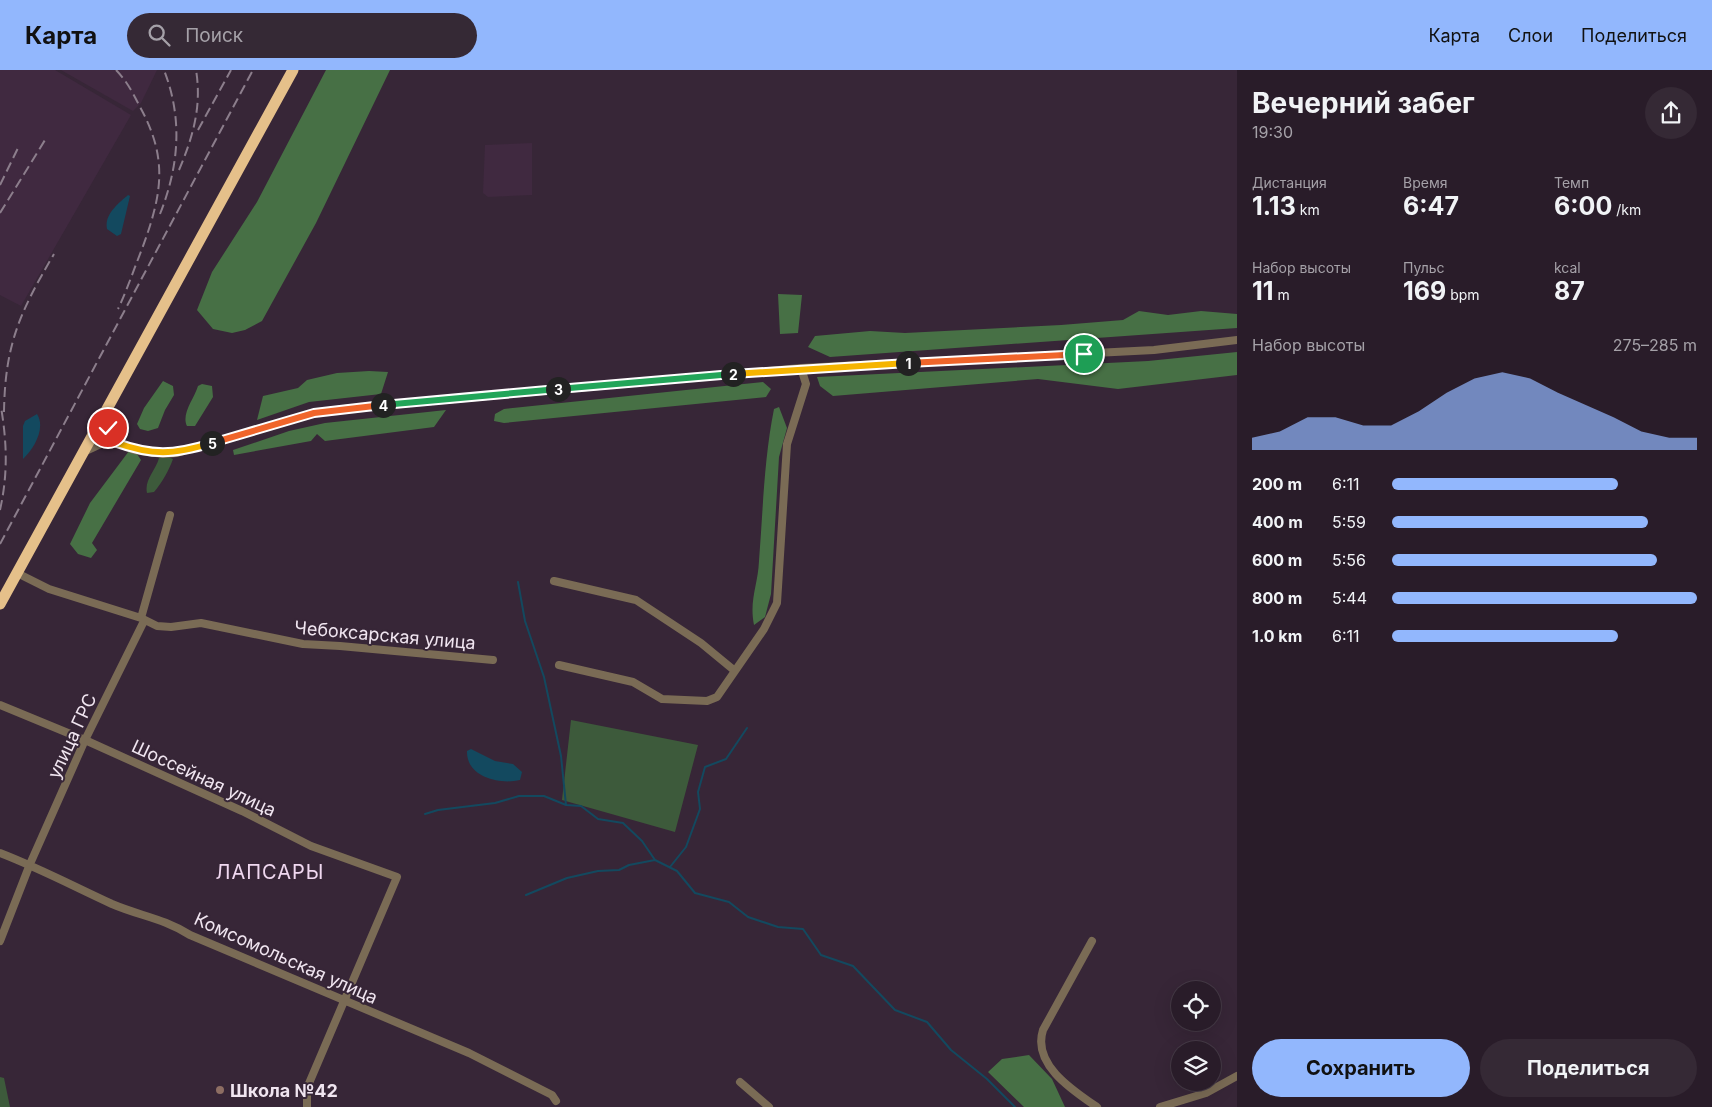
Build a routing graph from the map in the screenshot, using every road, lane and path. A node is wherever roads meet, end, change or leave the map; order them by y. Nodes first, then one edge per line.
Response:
1 (293, 70) edge
2 (1237, 340) edge
3 (802, 368) junction
4 (106, 410) junction
5 (94, 433) junction
6 (114, 442) junction
7 (83, 452) junction
8 (170, 515) dead end
9 (17, 573) junction
10 (554, 581) dead end
11 (0, 604) edge
12 (143, 620) junction
13 (493, 660) dead end
14 (559, 665) dead end
15 (735, 671) junction
16 (0, 705) edge
17 (85, 740) junction
18 (0, 853) edge
19 (30, 864) junction
20 (0, 941) edge
21 (1092, 941) dead end
22 (346, 1001) junction
23 (1237, 1076) edge
24 (740, 1082) dead end
25 (556, 1101) dead end
26 (307, 1107) edge
27 (769, 1107) edge
28 (1097, 1107) edge
29 (1160, 1107) edge

1 - 4 highway
2 - 3 street
3 - 6 street
3 - 15 street
4 - 5 highway
4 - 6 street
5 - 6 street
5 - 7 highway
6 - 7 street
7 - 9 highway
8 - 12 street, улица ГРС
9 - 11 highway
9 - 12 street, Чебоксарская улица
10 - 15 street
12 - 13 street, Чебоксарская улица
12 - 17 street, улица ГРС
14 - 15 street
16 - 17 street, Шоссейная улица
17 - 19 street, улица ГРС
17 - 22 street, Шоссейная улица
18 - 19 street, Комсомольская улица
19 - 20 street, улица ГРС
19 - 22 street, Комсомольская улица
21 - 28 street
22 - 25 street, Комсомольская улица
22 - 26 street
23 - 29 street
24 - 27 street

